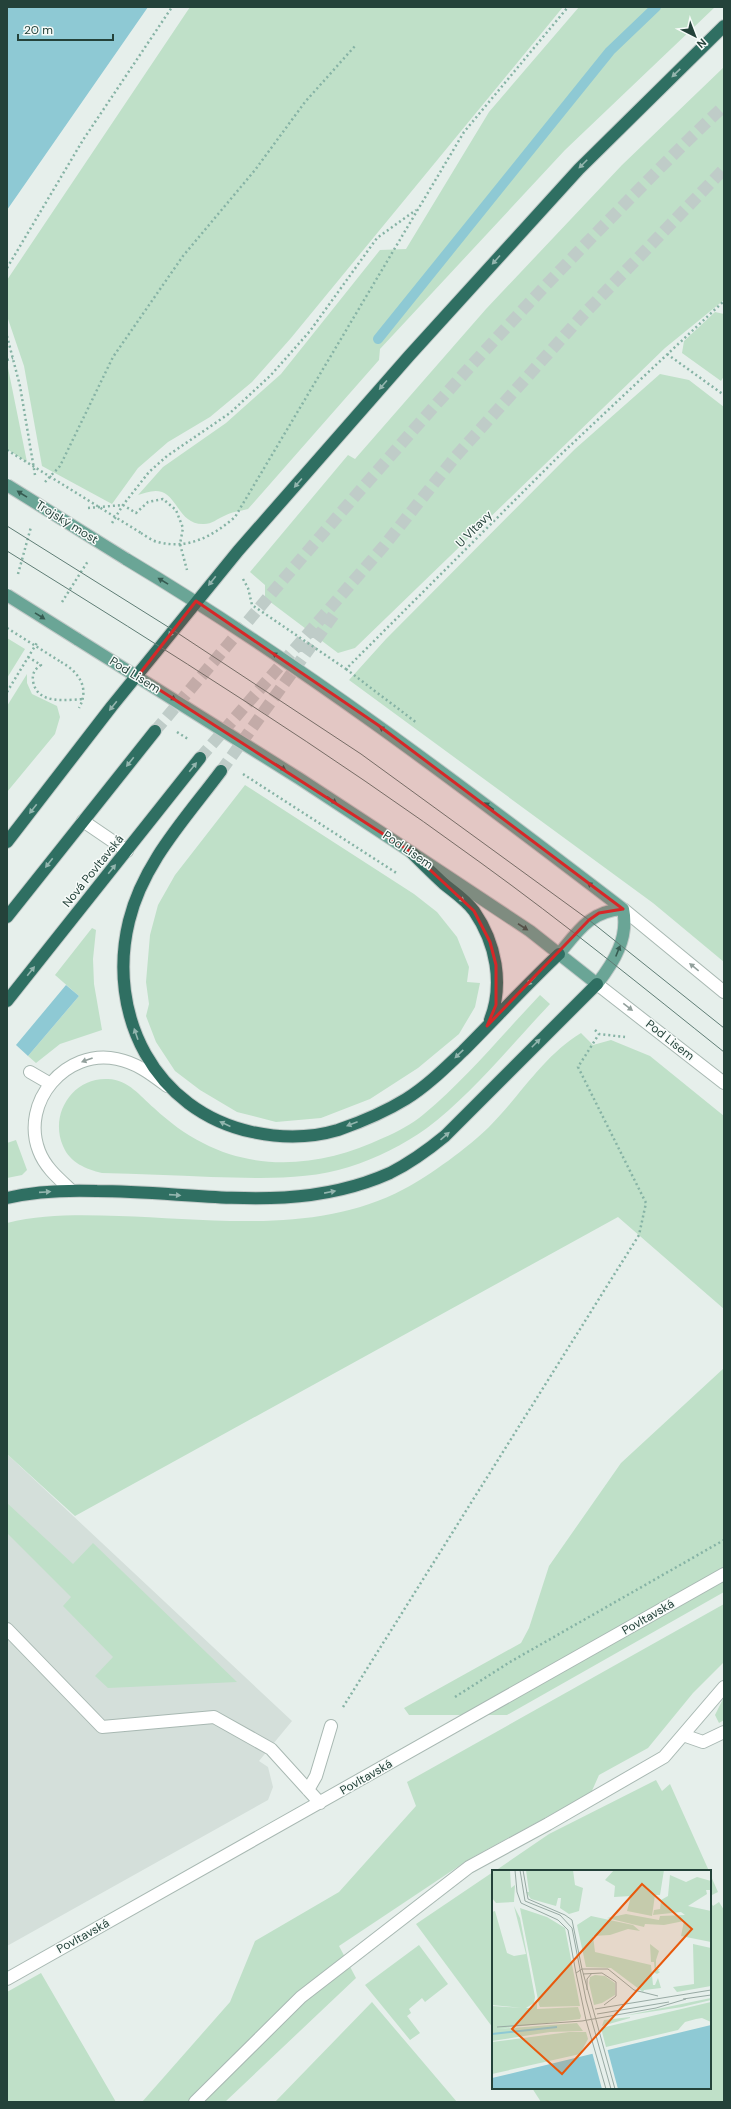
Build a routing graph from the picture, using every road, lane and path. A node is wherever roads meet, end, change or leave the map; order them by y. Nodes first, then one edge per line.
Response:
1 (172, 7) edge
2 (568, 7) edge
3 (724, 26) edge
4 (356, 46) dead end
5 (418, 208) junction
6 (7, 268) edge
7 (724, 301) edge
8 (7, 336) edge
9 (667, 354) junction
10 (13, 358) junction
11 (7, 360) edge
12 (724, 395) edge
13 (7, 450) edge
14 (36, 483) dead end
15 (7, 485) edge
16 (42, 485) dead end
17 (123, 505) junction
18 (32, 520) dead end
19 (110, 524) dead end
20 (180, 544) junction
21 (90, 558) dead end
22 (15, 579) dead end
23 (243, 579) dead end
24 (7, 595) edge
25 (196, 601) junction
26 (61, 604) dead end
27 (7, 628) edge
28 (41, 637) dead end
29 (28, 656) junction
30 (138, 676) junction
31 (7, 692) edge
32 (84, 699) junction
33 (78, 711) dead end
34 (173, 729) dead end
35 (155, 731) tunnel mouth
36 (193, 742) dead end
37 (200, 758) tunnel mouth
38 (221, 771) tunnel mouth
39 (240, 772) dead end
40 (83, 821) junction
41 (7, 842) edge
42 (127, 851) junction
43 (411, 852) junction
44 (399, 874) dead end
45 (623, 909) junction
46 (7, 917) edge
47 (560, 954) junction
48 (597, 984) junction
49 (724, 992) edge
50 (7, 1001) edge
51 (487, 1026) junction
52 (598, 1034) dead end
53 (30, 1072) dead end
54 (724, 1082) edge
55 (50, 1083) junction
56 (172, 1090) junction
57 (71, 1190) junction
58 (7, 1198) edge
59 (724, 1540) edge
60 (724, 1574) edge
61 (7, 1629) edge
62 (724, 1687) edge
63 (453, 1699) dead end
64 (331, 1726) joint
65 (724, 1732) edge
66 (684, 1735) junction
67 (308, 1790) junction
68 (320, 1803) junction
69 (7, 1979) edge
70 (195, 2102) edge

1 - 6 path
2 - 5 path
3 -> 25 highway
4 - 16 path
5 - 17 path
5 - 20 path
7 - 9 path
8 - 10 path
9 - 12 path
9 - 23 path, U Vltavy
10 - 11 path
10 - 14 path
13 - 20 path, bridge
25 -> 15 main road, Trojský most, bridge
17 - 19 path
17 - 20 path
18 - 22 path
21 - 26 path
24 -> 30 main road, Pod Lisem, bridge
25 -> 30 highway
45 -> 25 main road
27 - 32 path, bridge
28 - 29 path
29 - 31 path
29 - 32 path
30 -> 41 highway
30 -> 43 main road, Pod Lisem
32 - 33 path
34 - 36 path
35 -> 40 highway
42 -> 37 highway, Nová Povltavská
56 -> 38 highway
39 - 44 path
40 - 42 street
40 -> 46 highway
50 -> 42 highway, Nová Povltavská
43 -> 47 main road, Pod Lisem
43 -> 51 highway
45 - 47 main road
48 -> 45 main road
49 -> 45 street
47 - 48 main road, Pod Lisem
47 -> 51 highway
48 -> 54 street, Pod Lisem
57 -> 48 highway
51 -> 56 highway
52 - 64 path
53 - 55 street
56 -> 55 street
55 - 57 street
58 -> 57 highway
59 - 63 path
60 - 68 street, Povltavská
61 - 67 street
62 - 66 street
64 - 67 street
65 - 66 street
66 - 70 street
67 - 68 street
68 - 69 street, Povltavská

